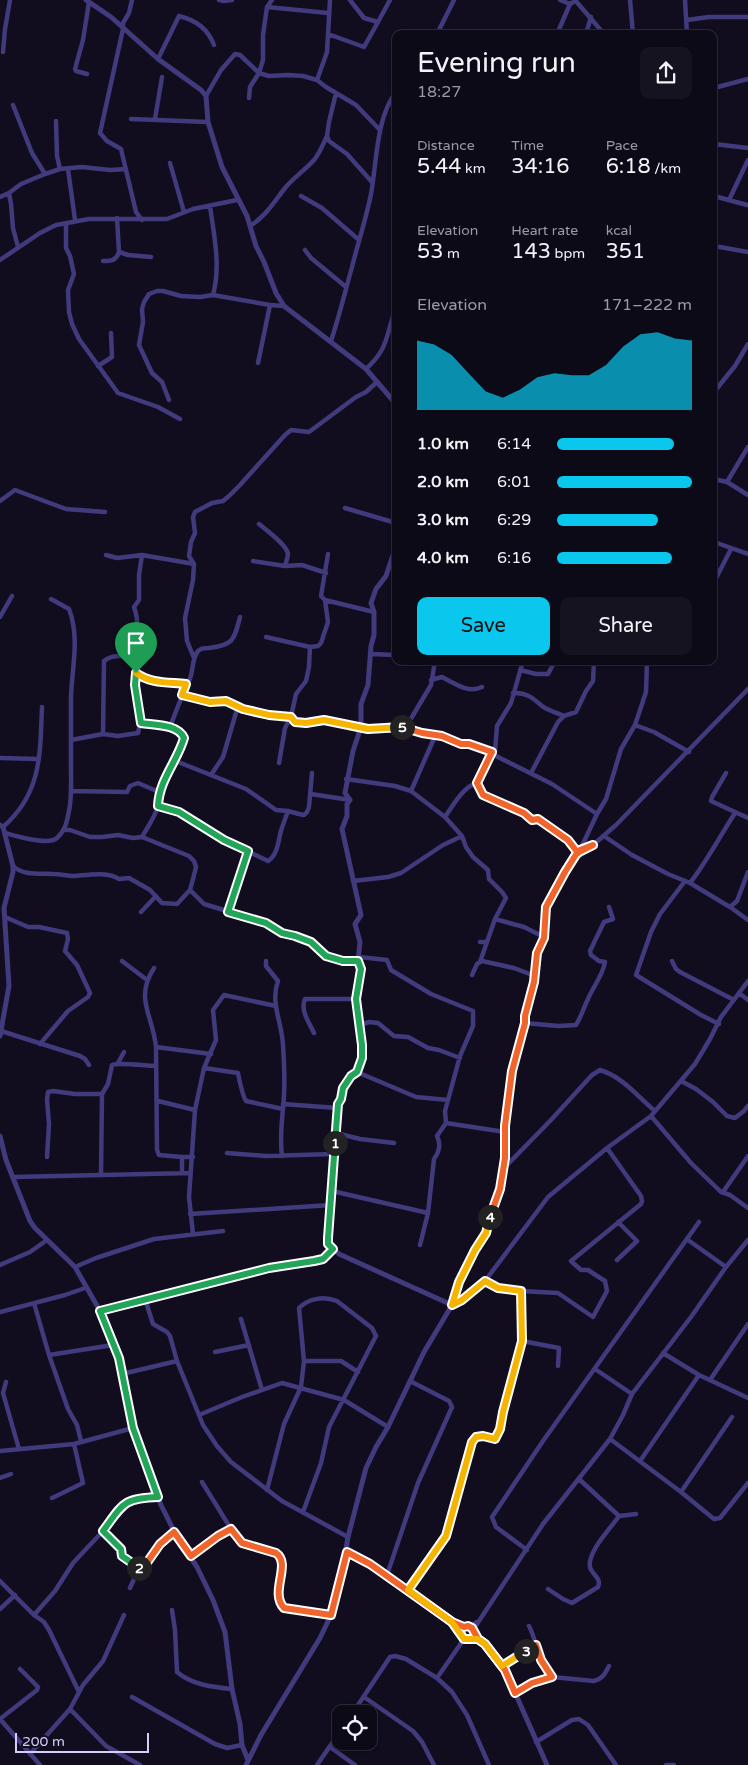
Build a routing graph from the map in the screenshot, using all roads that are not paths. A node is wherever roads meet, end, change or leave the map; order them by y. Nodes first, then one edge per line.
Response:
1 (10, 0) edge
2 (132, 0) edge
3 (220, 0) edge
4 (232, 0) edge
5 (272, 0) edge
6 (330, 0) edge
7 (350, 0) edge
8 (390, 0) edge
9 (454, 0) edge
10 (560, 0) edge
11 (630, 0) edge
12 (685, 0) edge
13 (87, 1) edge
14 (575, 1) edge
15 (570, 4) junction
16 (267, 7) junction
17 (328, 13) junction
18 (591, 17) junction
19 (748, 17) edge
20 (687, 20) junction
21 (378, 22) junction
22 (123, 29) junction
23 (439, 30) edge
24 (559, 30) edge
25 (587, 30) edge
26 (601, 30) edge
27 (633, 30) edge
28 (687, 30) edge
29 (328, 34) junction
30 (214, 45) dead end
31 (4, 52) dead end
32 (158, 59) junction
33 (259, 73) junction
34 (86, 74) dead end
35 (162, 77) dead end
36 (748, 79) edge
37 (318, 80) junction
38 (717, 87) edge
39 (336, 93) junction
40 (206, 96) junction
41 (249, 98) dead end
42 (392, 98) edge
43 (13, 105) dead end
44 (131, 119) dead end
45 (154, 119) junction
46 (56, 121) dead end
47 (208, 122) junction
48 (380, 130) junction
49 (327, 136) junction
50 (717, 144) edge
51 (748, 148) edge
52 (748, 160) edge
53 (170, 163) dead end
54 (68, 168) junction
55 (60, 169) junction
56 (126, 169) junction
57 (45, 174) junction
58 (372, 182) junction
59 (9, 194) junction
60 (302, 196) dead end
61 (0, 197) edge
62 (717, 197) edge
63 (237, 200) junction
64 (729, 200) junction
65 (747, 205) dead end
66 (210, 206) junction
67 (184, 212) junction
68 (117, 218) junction
69 (75, 220) junction
70 (142, 220) junction
71 (66, 223) junction
72 (250, 226) junction
73 (359, 240) junction
74 (18, 247) junction
75 (717, 247) edge
76 (305, 250) dead end
77 (119, 252) junction
78 (748, 252) edge
79 (151, 256) dead end
80 (0, 260) edge
81 (103, 261) dead end
82 (346, 286) junction
83 (213, 295) junction
84 (270, 305) junction
85 (284, 306) junction
86 (392, 322) edge
87 (111, 333) dead end
88 (330, 340) junction
89 (748, 344) edge
90 (258, 364) dead end
91 (98, 366) junction
92 (366, 369) junction
93 (377, 382) junction
94 (717, 388) edge
95 (392, 399) edge
96 (169, 400) dead end
97 (180, 419) dead end
98 (748, 447) edge
99 (717, 480) edge
100 (727, 482) junction
101 (748, 495) edge
102 (0, 501) edge
103 (345, 508) dead end
104 (105, 512) dead end
105 (392, 522) edge
106 (259, 524) dead end
107 (717, 543) edge
108 (731, 549) junction
109 (328, 554) dead end
110 (748, 554) edge
111 (106, 555) dead end
112 (142, 555) junction
113 (392, 558) edge
114 (253, 561) dead end
115 (194, 564) junction
116 (285, 566) junction
117 (326, 573) junction
118 (717, 577) edge
119 (12, 596) dead end
120 (51, 599) dead end
121 (325, 600) junction
122 (374, 612) junction
123 (0, 617) edge
124 (240, 617) dead end
125 (266, 637) dead end
126 (310, 647) junction
127 (370, 654) junction
128 (392, 655) edge
129 (135, 656) junction
130 (194, 658) junction
131 (434, 665) edge
132 (522, 665) edge
133 (553, 665) edge
134 (594, 665) edge
135 (647, 665) edge
136 (520, 670) junction
137 (136, 673) junction
138 (431, 680) junction
139 (186, 684) junction
140 (482, 687) dead end
141 (748, 689) edge
142 (514, 693) junction
143 (182, 695) junction
144 (238, 706) junction
145 (42, 707) dead end
146 (564, 716) junction
147 (291, 717) junction
148 (141, 723) junction
149 (635, 725) junction
150 (170, 727) junction
151 (361, 727) junction
152 (406, 727) junction
153 (103, 734) junction
154 (436, 734) junction
155 (71, 740) junction
156 (494, 752) junction
157 (689, 752) junction
158 (0, 758) edge
159 (38, 759) junction
160 (173, 760) junction
161 (279, 763) dead end
162 (312, 772) dead end
163 (531, 773) junction
164 (726, 773) dead end
165 (211, 775) junction
166 (346, 780) junction
167 (477, 783) junction
168 (72, 791) junction
169 (411, 791) junction
170 (159, 792) junction
171 (311, 794) junction
172 (350, 800) junction
173 (158, 806) junction
174 (288, 811) junction
175 (735, 813) junction
176 (597, 814) junction
177 (445, 817) junction
178 (748, 818) edge
179 (3, 828) edge
180 (65, 830) junction
181 (462, 836) junction
182 (604, 836) junction
183 (142, 837) junction
184 (248, 851) junction
185 (578, 852) junction
186 (13, 866) junction
187 (748, 872) edge
188 (353, 881) junction
189 (688, 882) junction
190 (190, 890) junction
191 (156, 896) junction
192 (3, 903) edge
193 (609, 906) dead end
194 (730, 907) junction
195 (140, 912) dead end
196 (228, 912) junction
197 (5, 917) junction
198 (495, 919) junction
199 (748, 920) edge
200 (544, 938) junction
201 (480, 942) dead end
202 (487, 942) junction
203 (8, 949) junction
204 (1, 951) dead end
205 (359, 959) junction
206 (122, 960) dead end
207 (266, 961) dead end
208 (672, 961) dead end
209 (480, 962) junction
210 (154, 968) dead end
211 (472, 975) dead end
212 (535, 976) junction
213 (146, 980) junction
214 (748, 981) edge
215 (739, 993) junction
216 (356, 999) junction
217 (734, 1000) junction
218 (748, 1000) edge
219 (276, 1006) junction
220 (525, 1023) junction
221 (718, 1024) junction
222 (360, 1025) junction
223 (314, 1033) dead end
224 (0, 1034) edge
225 (40, 1044) junction
226 (156, 1047) junction
227 (124, 1052) dead end
228 (211, 1054) junction
229 (460, 1058) junction
230 (118, 1063) junction
231 (89, 1064) dead end
232 (156, 1066) junction
233 (204, 1068) junction
234 (357, 1072) junction
235 (681, 1081) junction
236 (102, 1094) junction
237 (448, 1100) junction
238 (158, 1101) junction
239 (748, 1106) edge
240 (283, 1107) junction
241 (337, 1108) junction
242 (195, 1110) junction
243 (655, 1111) junction
244 (652, 1116) junction
245 (446, 1123) junction
246 (505, 1132) junction
247 (336, 1133) junction
248 (0, 1136) edge
249 (394, 1143) dead end
250 (607, 1148) junction
251 (227, 1153) dead end
252 (334, 1154) junction
253 (47, 1156) dead end
254 (282, 1156) junction
255 (748, 1156) edge
256 (182, 1157) junction
257 (193, 1157) junction
258 (6, 1160) junction
259 (0, 1162) edge
260 (503, 1168) junction
261 (182, 1173) junction
262 (191, 1173) junction
263 (101, 1174) junction
264 (13, 1177) junction
265 (332, 1191) junction
266 (723, 1192) junction
267 (330, 1205) junction
268 (748, 1208) edge
269 (428, 1212) junction
270 (190, 1214) junction
271 (618, 1222) junction
272 (699, 1222) dead end
273 (223, 1231) dead end
274 (193, 1234) junction
275 (47, 1240) junction
276 (688, 1240) junction
277 (748, 1240) edge
278 (420, 1245) dead end
279 (333, 1249) junction
280 (617, 1260) dead end
281 (0, 1265) edge
282 (74, 1267) junction
283 (726, 1267) junction
284 (485, 1281) junction
285 (85, 1288) junction
286 (521, 1291) junction
287 (145, 1299) junction
288 (34, 1303) junction
289 (452, 1305) junction
290 (100, 1311) junction
291 (0, 1312) edge
292 (241, 1319) dead end
293 (748, 1324) edge
294 (522, 1341) junction
295 (113, 1344) junction
296 (249, 1345) junction
297 (215, 1352) dead end
298 (663, 1353) junction
299 (50, 1355) junction
300 (177, 1360) junction
301 (304, 1361) junction
302 (558, 1366) dead end
303 (595, 1369) junction
304 (358, 1372) junction
305 (122, 1374) junction
306 (699, 1374) junction
307 (710, 1380) junction
308 (410, 1381) junction
309 (6, 1382) dead end
310 (301, 1387) junction
311 (262, 1390) junction
312 (632, 1394) junction
313 (748, 1398) edge
314 (344, 1400) junction
315 (199, 1415) junction
316 (732, 1418) dead end
317 (388, 1427) junction
318 (133, 1428) junction
319 (610, 1439) junction
320 (81, 1441) junction
321 (74, 1444) junction
322 (19, 1449) junction
323 (0, 1451) edge
324 (640, 1461) junction
325 (11, 1474) dead end
326 (0, 1478) edge
327 (579, 1479) junction
328 (202, 1482) dead end
329 (748, 1483) edge
330 (266, 1490) junction
331 (681, 1492) junction
332 (158, 1497) junction
333 (52, 1498) dead end
334 (303, 1512) junction
335 (636, 1514) dead end
336 (619, 1516) junction
337 (231, 1529) junction
338 (103, 1531) junction
339 (174, 1532) junction
340 (348, 1537) junction
341 (527, 1550) junction
342 (347, 1552) junction
343 (191, 1556) junction
344 (139, 1568) junction
345 (387, 1575) junction
346 (0, 1580) edge
347 (130, 1588) dead end
348 (548, 1589) dead end
349 (408, 1590) junction
350 (15, 1595) junction
351 (0, 1609) edge
352 (172, 1610) dead end
353 (34, 1615) junction
354 (124, 1615) dead end
355 (331, 1615) junction
356 (452, 1622) junction
357 (530, 1626) dead end
358 (461, 1633) junction
359 (472, 1633) junction
360 (464, 1639) junction
361 (536, 1645) junction
362 (502, 1666) junction
363 (609, 1666) dead end
364 (20, 1669) dead end
365 (552, 1677) junction
366 (437, 1678) junction
367 (84, 1684) junction
368 (76, 1685) junction
369 (232, 1689) junction
370 (79, 1692) junction
371 (515, 1693) junction
372 (132, 1697) dead end
373 (364, 1697) junction
374 (358, 1705) edge
375 (70, 1710) junction
376 (0, 1719) edge
377 (536, 1742) junction
378 (332, 1744) edge
379 (242, 1745) junction
380 (330, 1747) junction
381 (30, 1754) junction
382 (247, 1762) edge
383 (37, 1764) edge
384 (140, 1765) edge
385 (318, 1765) edge
386 (355, 1765) edge
387 (434, 1765) edge
388 (489, 1765) edge
389 (547, 1765) edge
390 (616, 1765) edge
391 (666, 1765) edge
392 (674, 1765) edge

1 - 31 street
2 - 22 street
3 - 4 street
5 - 16 street
6 - 17 street
7 - 21 street
8 - 21 street
9 - 23 street
10 - 15 street
11 - 27 street
12 - 20 street
13 - 22 street
13 - 34 street
14 - 15 street
14 - 18 street
15 - 24 street
16 - 17 street
16 - 33 street
17 - 29 street
18 - 25 street
18 - 26 street
19 - 20 street
20 - 28 street
21 - 29 street
22 - 32 street
22 - 56 street
29 - 37 street
30 - 32 street
32 - 40 street
33 - 37 street
33 - 40 street
33 - 41 street
35 - 45 street
36 - 38 street
37 - 39 street
39 - 48 street
39 - 49 street
40 - 47 street
42 - 48 street
43 - 57 street
44 - 45 street
45 - 47 street
46 - 55 street
47 - 63 street
48 - 58 street
49 - 58 street
49 - 72 street
50 - 51 street
52 - 64 street
53 - 67 street
54 - 55 street
54 - 56 street
54 - 69 street
55 - 57 street
56 - 70 street
57 - 59 street
58 - 73 street
59 - 61 street
59 - 74 street
60 - 73 street
62 - 64 street
63 - 66 street
63 - 72 street
64 - 65 street
66 - 67 street
66 - 83 street
67 - 70 street
68 - 69 street
68 - 70 street
68 - 77 street
69 - 71 street
71 - 74 street
71 - 91 street
72 - 85 street
73 - 82 street
74 - 80 street
75 - 78 street
76 - 82 street
77 - 79 street
77 - 81 street
82 - 88 street
83 - 84 street
83 - 96 street
84 - 85 street
84 - 90 street
85 - 88 street
86 - 92 street
87 - 91 street
88 - 92 street
89 - 94 street
91 - 97 street
92 - 93 street
93 - 95 street
93 - 115 street
98 - 100 street
99 - 100 street
100 - 101 street
102 - 104 street
103 - 105 street
106 - 116 street
107 - 108 street
108 - 110 street
108 - 118 street
109 - 117 street
111 - 112 street
112 - 115 street
112 - 129 street
113 - 122 street
114 - 116 street
115 - 130 street
116 - 117 street
117 - 121 street
119 - 123 street
120 - 155 street
121 - 122 street
121 - 126 street
122 - 127 street
124 - 130 street
125 - 126 street
126 - 147 street
127 - 128 street
127 - 151 street
129 - 137 street
129 - 153 street
130 - 139 street
131 - 138 street
132 - 136 street
133 - 136 street
134 - 146 street
135 - 149 street
136 - 142 street
137 - 139 street
137 - 148 street
138 - 140 street
138 - 152 street
139 - 143 street
141 - 157 street
142 - 146 street
142 - 156 street
143 - 144 street
143 - 150 street
144 - 147 street
144 - 165 street
145 - 159 street
146 - 163 street
147 - 151 street
147 - 161 street
148 - 150 street
148 - 153 street
149 - 157 street
149 - 176 street
150 - 160 street
151 - 152 street
151 - 166 street
152 - 154 street
153 - 155 street
154 - 156 street
154 - 169 street
155 - 168 street
156 - 163 street
156 - 167 street
157 - 182 street
158 - 159 street
159 - 179 street
160 - 165 street
160 - 170 street
162 - 171 street
163 - 176 street
164 - 175 street
165 - 174 street
166 - 169 street
166 - 172 street
167 - 177 street
167 - 185 street
168 - 170 street
168 - 180 street
169 - 177 street
170 - 173 street
171 - 172 street
171 - 174 street
172 - 188 street
173 - 183 street
173 - 184 street
174 - 184 street
175 - 178 street
175 - 189 street
176 - 185 street
177 - 181 street
179 - 180 street
179 - 186 street
180 - 183 street
181 - 188 street
181 - 198 street
182 - 185 street
182 - 189 street
183 - 190 street
184 - 196 street
185 - 200 street
186 - 191 street
186 - 192 street
187 - 194 street
188 - 205 street
189 - 194 street
189 - 221 street
190 - 191 street
190 - 196 street
191 - 195 street
192 - 197 street
193 - 220 street
194 - 199 street
196 - 205 street
197 - 203 street
197 - 225 street
198 - 200 street
198 - 202 street
200 - 212 street
201 - 202 street
202 - 209 street
203 - 204 street
203 - 224 street
205 - 216 street
205 - 229 street
206 - 213 street
207 - 219 street
208 - 217 street
209 - 211 street
209 - 212 street
210 - 213 street
212 - 220 street
213 - 226 street
214 - 215 street
215 - 217 street
215 - 218 street
216 - 222 street
216 - 223 street
217 - 221 street
219 - 228 street
219 - 240 street
220 - 246 street
221 - 235 street
222 - 229 street
222 - 234 street
224 - 225 street
225 - 231 street
226 - 228 street
226 - 232 street
227 - 230 street
228 - 233 street
229 - 237 street
230 - 232 street
230 - 236 street
232 - 238 street
233 - 240 street
233 - 242 street
234 - 237 street
234 - 241 street
235 - 239 street
235 - 243 street
236 - 253 street
236 - 263 street
237 - 245 street
238 - 242 street
238 - 256 street
240 - 241 street
240 - 254 street
241 - 247 street
242 - 257 street
243 - 244 street
243 - 260 street
244 - 250 street
244 - 266 street
245 - 246 street
245 - 269 street
246 - 260 street
247 - 249 street
247 - 252 street
248 - 258 street
250 - 271 street
250 - 284 street
251 - 254 street
252 - 254 street
252 - 265 street
255 - 266 street
256 - 257 street
256 - 261 street
257 - 262 street
258 - 259 street
258 - 264 street
260 - 289 street
261 - 262 street
261 - 263 street
262 - 270 street
263 - 264 street
264 - 275 street
265 - 267 street
265 - 269 street
266 - 268 street
267 - 270 street
267 - 279 street
269 - 278 street
270 - 274 street
271 - 280 street
271 - 286 street
272 - 276 street
273 - 274 street
274 - 282 street
275 - 281 street
275 - 282 street
276 - 283 street
276 - 303 street
277 - 283 street
279 - 287 street
279 - 289 street
282 - 285 street
283 - 298 street
284 - 286 street
284 - 289 street
285 - 288 street
285 - 290 street
286 - 294 street
287 - 290 street
287 - 300 street
288 - 291 street
288 - 299 street
289 - 308 street
290 - 295 street
292 - 296 street
293 - 307 street
294 - 302 street
294 - 349 street
295 - 299 street
295 - 305 street
296 - 297 street
296 - 311 street
298 - 306 street
298 - 312 street
299 - 320 street
300 - 305 street
300 - 315 street
301 - 304 street
301 - 304 street
301 - 310 street
303 - 312 street
303 - 341 street
304 - 314 street
305 - 318 street
306 - 307 street
306 - 324 street
307 - 313 street
308 - 317 street
308 - 345 street
309 - 322 street
310 - 311 street
310 - 314 street
310 - 330 street
311 - 315 street
312 - 319 street
314 - 317 street
314 - 334 street
315 - 330 street
316 - 331 street
317 - 340 street
318 - 320 street
318 - 332 street
319 - 324 street
319 - 327 street
320 - 321 street
321 - 322 street
321 - 333 street
322 - 323 street
324 - 331 street
325 - 326 street
327 - 336 street
327 - 341 street
328 - 337 street
329 - 331 street
330 - 334 street
332 - 338 street
332 - 339 street
334 - 340 street
335 - 336 street
336 - 348 street
337 - 343 street
337 - 355 street
338 - 344 street
338 - 353 street
339 - 343 street
339 - 344 street
340 - 342 street
341 - 359 street
342 - 345 street
342 - 355 street
343 - 369 street
344 - 347 street
345 - 349 street
346 - 350 street
349 - 356 street
350 - 351 street
350 - 353 street
352 - 369 street
353 - 368 street
354 - 367 street
355 - 382 street
356 - 358 street
356 - 359 street
357 - 361 street
358 - 359 street
358 - 360 street
359 - 360 street
359 - 362 street
360 - 366 street
361 - 362 street
361 - 365 street
362 - 371 street
363 - 365 street
364 - 376 street
365 - 371 street
366 - 373 street
366 - 388 street
367 - 368 street
367 - 370 street
368 - 370 street
369 - 379 street
370 - 375 street
371 - 377 street
372 - 379 street
373 - 374 street
373 - 387 street
375 - 381 street
375 - 384 street
376 - 381 street
377 - 389 street
377 - 390 street
378 - 380 street
379 - 382 street
380 - 385 street
380 - 386 street
381 - 383 street
391 - 392 street

